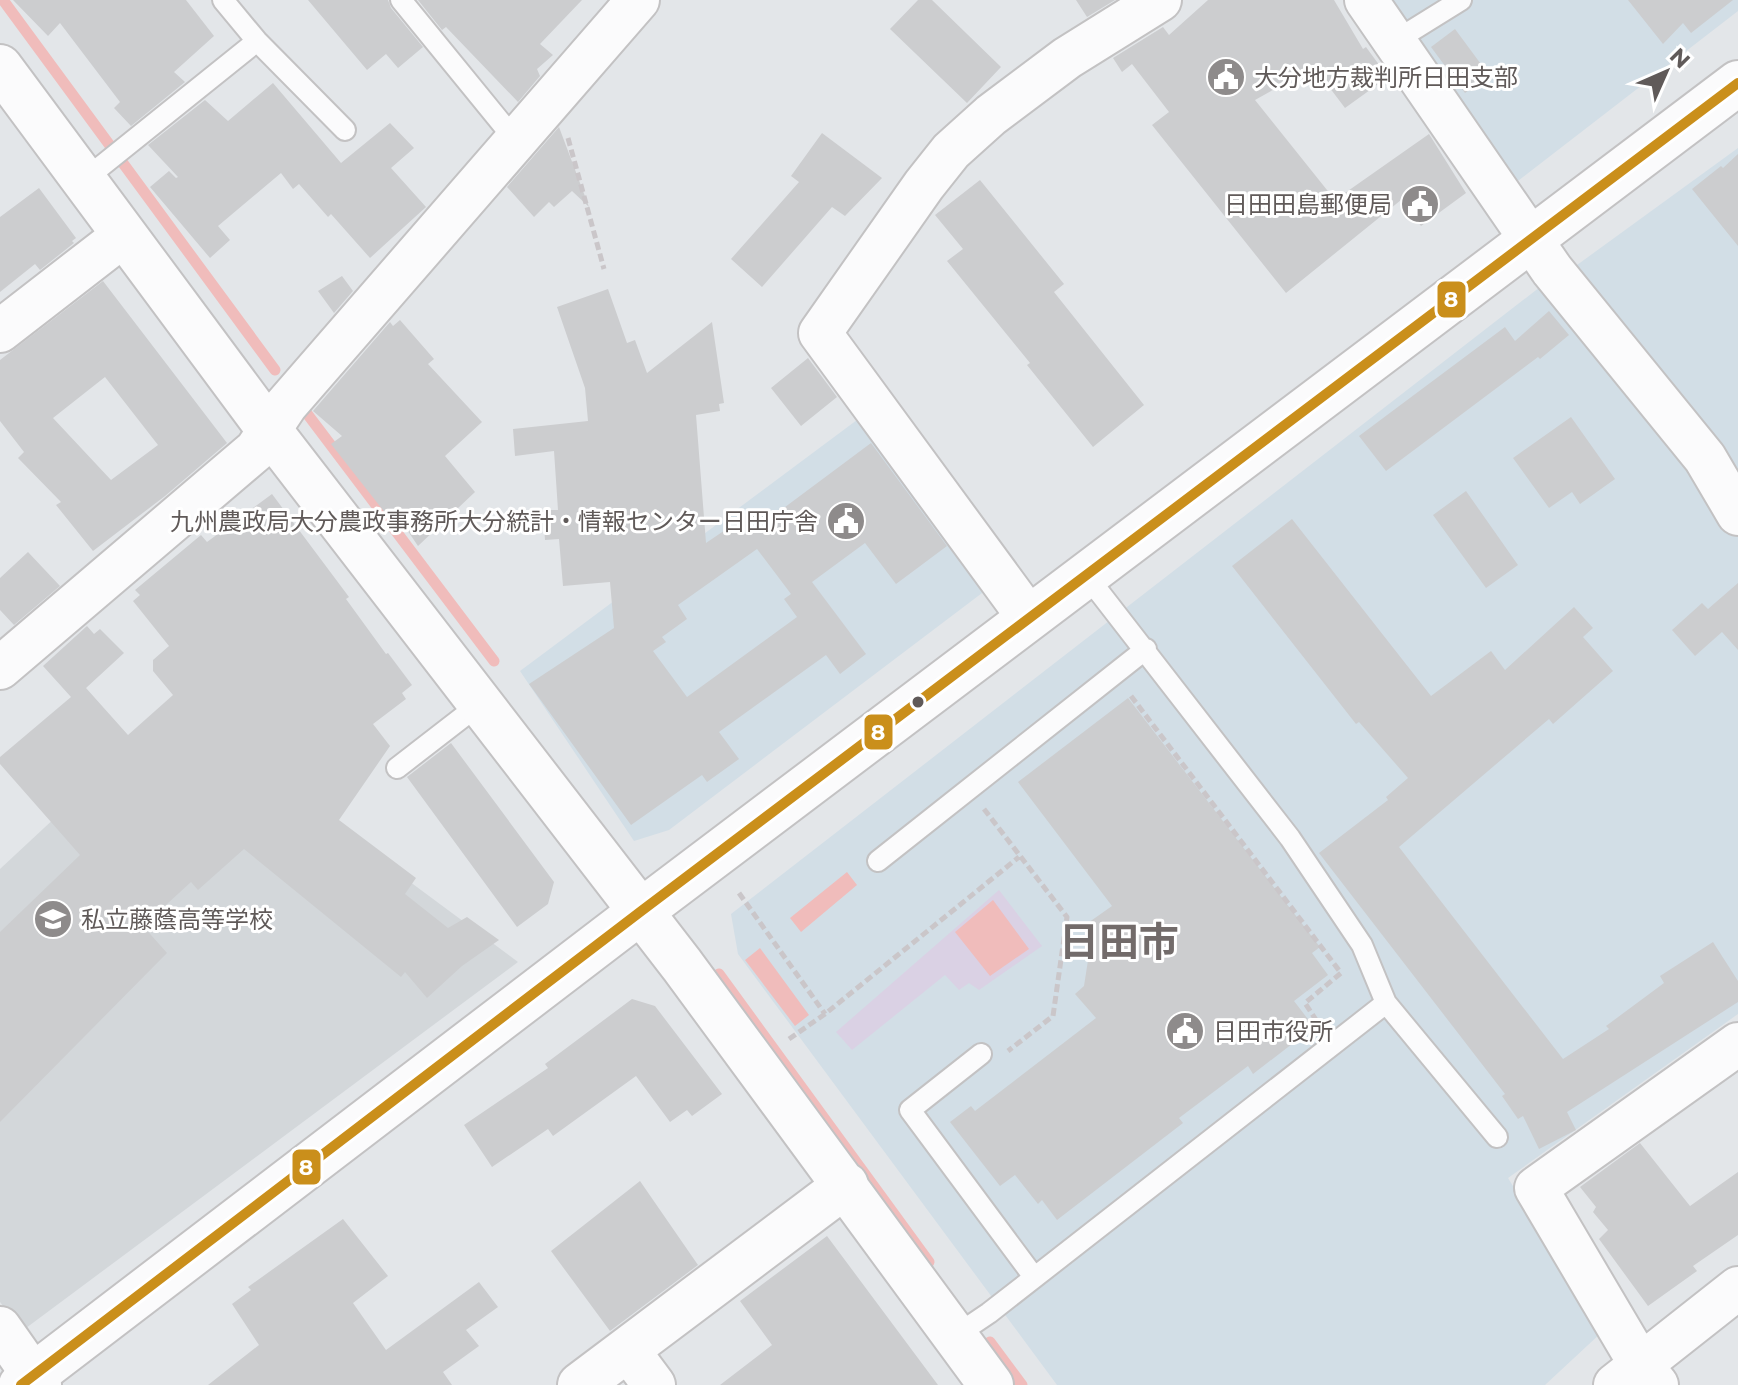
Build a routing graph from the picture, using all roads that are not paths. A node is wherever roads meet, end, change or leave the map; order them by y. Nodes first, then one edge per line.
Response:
1 (223, 0) edge
2 (401, 0) edge
3 (638, 0) edge
4 (1160, 0) edge
5 (1366, 0) edge
6 (1461, 0) edge
7 (257, 41) junction
8 (1395, 41) junction
9 (0, 67) edge
10 (1738, 83) edge
11 (345, 130) dead end
12 (516, 141) junction
13 (84, 180) junction
14 (124, 235) junction
15 (1530, 239) junction
16 (0, 331) edge
17 (270, 431) junction
18 (1738, 514) edge
19 (1086, 575) junction
20 (1029, 618) junction
21 (1151, 657) junction
22 (0, 668) edge
23 (481, 703) junction
24 (397, 768) dead end
25 (878, 861) dead end
26 (640, 912) junction
27 (1386, 1003) junction
28 (1738, 1044) edge
29 (981, 1054) dead end
30 (1497, 1137) dead end
31 (846, 1185) junction
32 (1034, 1277) junction
33 (1738, 1288) edge
34 (0, 1328) edge
35 (955, 1336) junction
36 (628, 1350) junction
37 (1637, 1378) edge
38 (32, 1382) edge
39 (580, 1385) edge
40 (654, 1385) edge
41 (991, 1385) edge

1 - 7 lane
2 - 12 lane
3 - 12 street
4 - 20 street
5 - 8 street
6 - 8 lane
7 - 11 lane
7 - 13 lane
8 - 15 street
9 - 13 street
10 - 15 street
12 - 17 street
13 - 14 street
14 - 16 street
14 - 17 street
15 - 18 street
15 - 19 street
17 - 22 street
17 - 23 street
19 - 20 street
19 - 21 lane
20 - 26 street
21 - 25 lane
21 - 27 lane
23 - 24 lane
23 - 26 street
26 - 31 street
26 - 38 street
27 - 30 lane
27 - 32 lane
28 - 37 street
29 - 32 lane
31 - 35 street
31 - 36 street
32 - 35 lane
33 - 37 street
34 - 38 street
35 - 41 street
36 - 39 street
36 - 40 street

